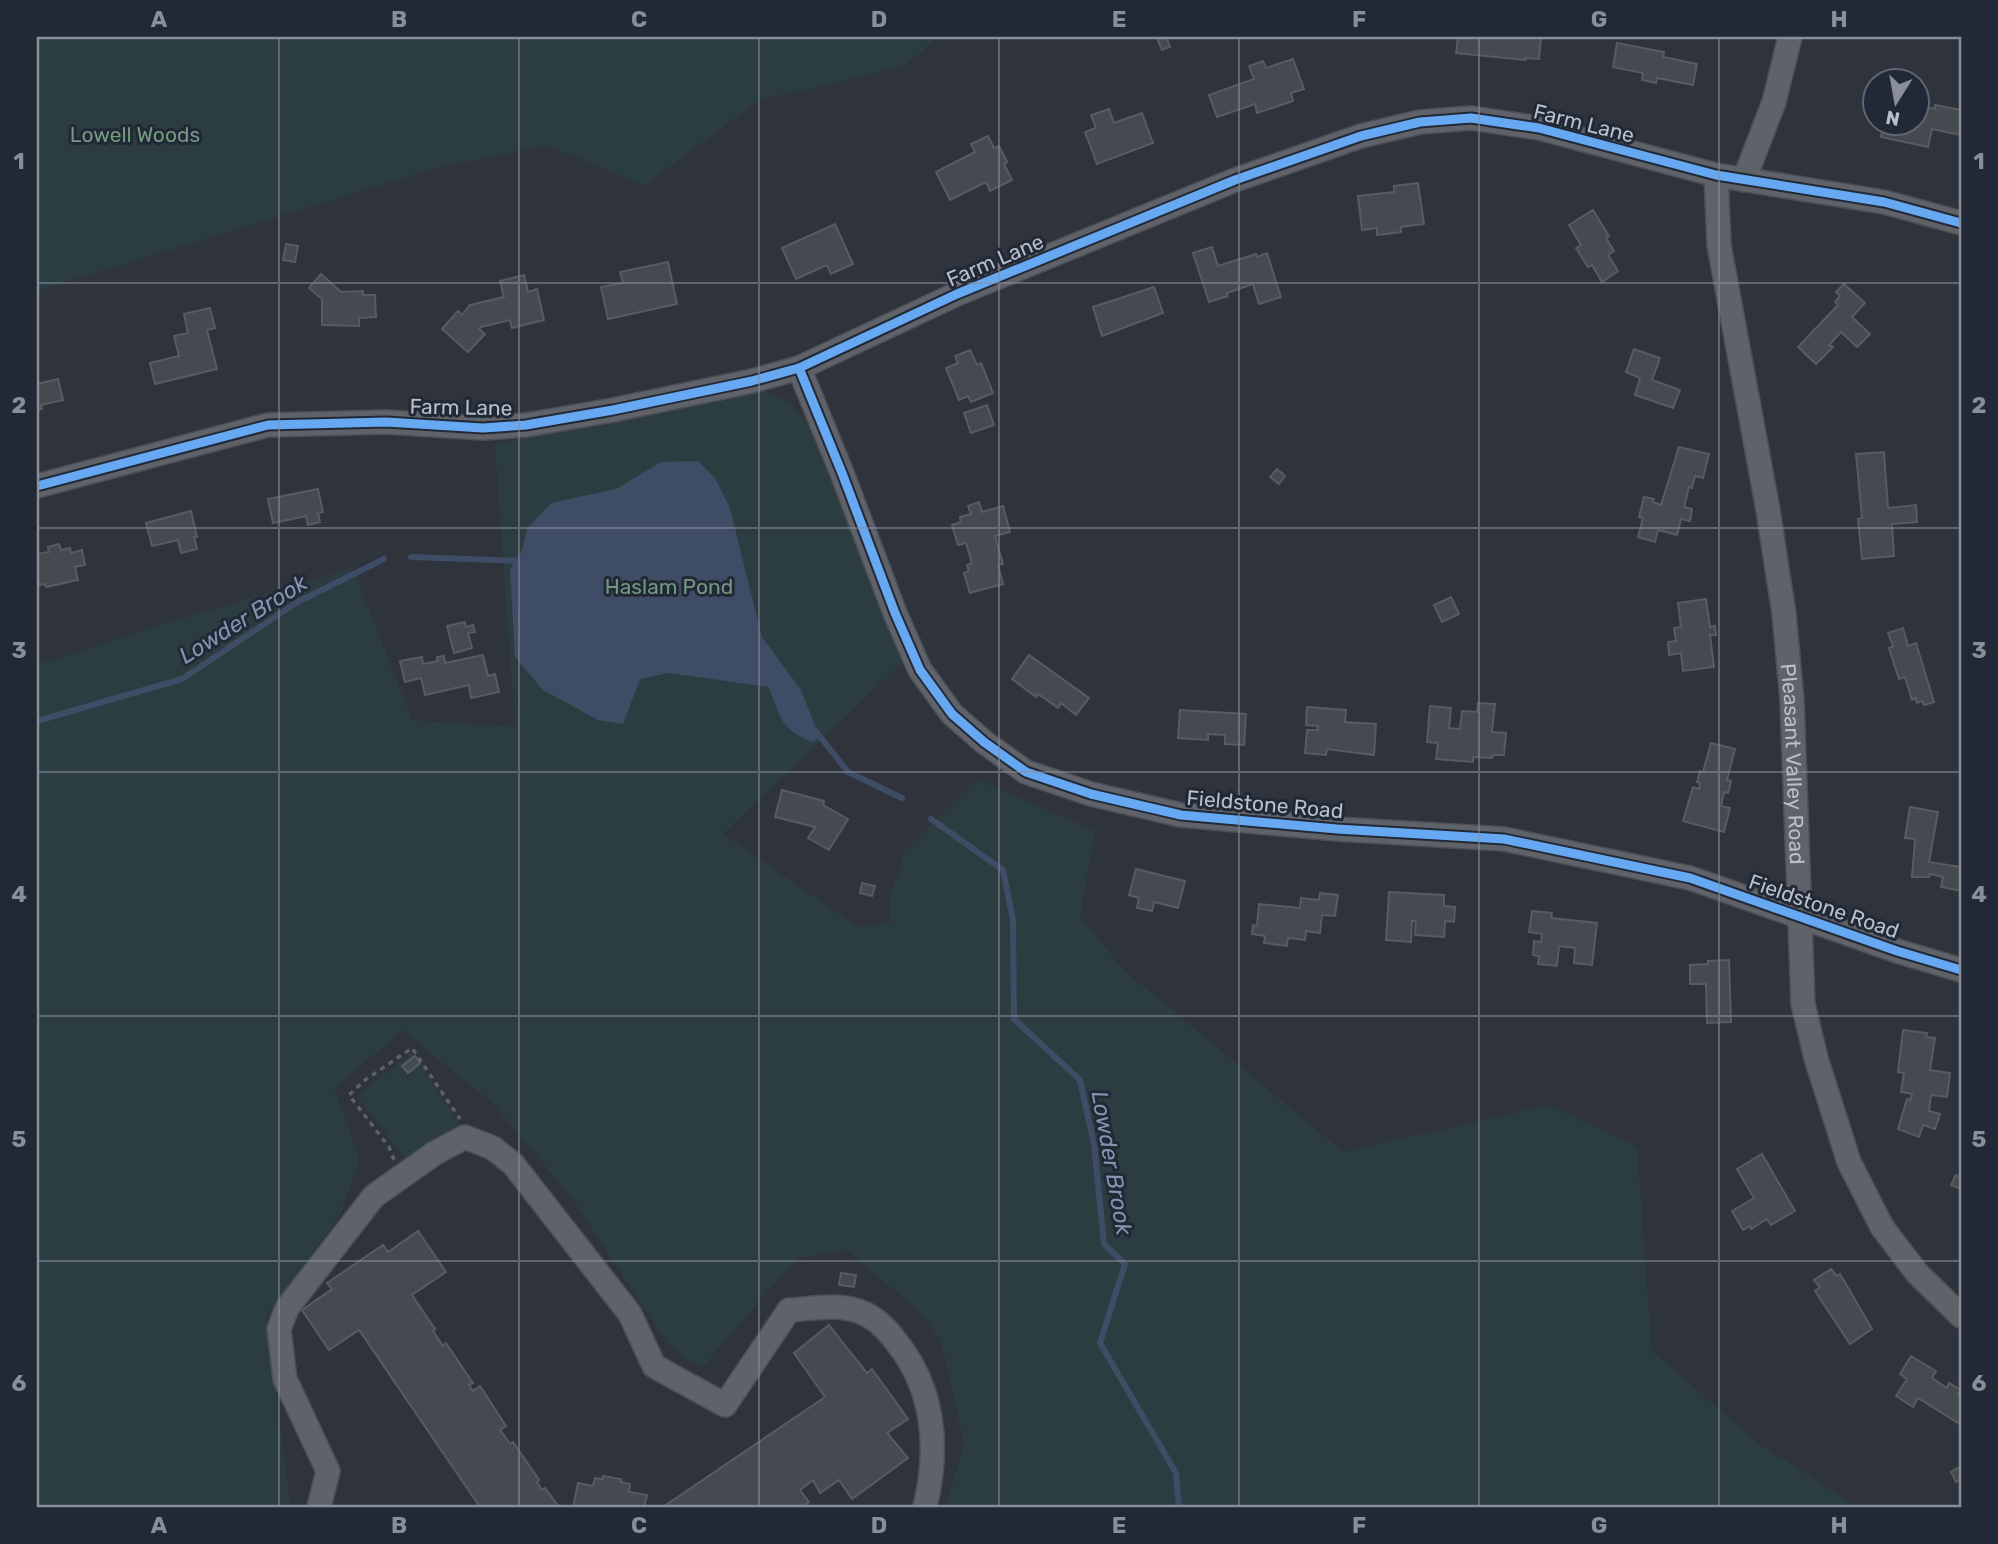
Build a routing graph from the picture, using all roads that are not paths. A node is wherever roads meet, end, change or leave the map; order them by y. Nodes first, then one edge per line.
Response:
1 (1790, 37) edge
2 (1716, 174) junction
3 (1744, 180) junction
4 (1961, 223) edge
5 (799, 368) junction
6 (37, 486) edge
7 (1798, 915) junction
8 (1961, 970) edge
9 (1961, 1315) edge
10 (319, 1507) edge
11 (925, 1507) edge

1 - 3 street
2 - 3 street, Farm Lane
2 - 5 street, Farm Lane
2 - 7 street, Pleasant Valley Road
3 - 4 street, Farm Lane
5 - 6 street, Farm Lane
5 - 7 street, Fieldstone Road
7 - 8 street, Fieldstone Road
7 - 9 street, Pleasant Valley Road
10 - 11 street

